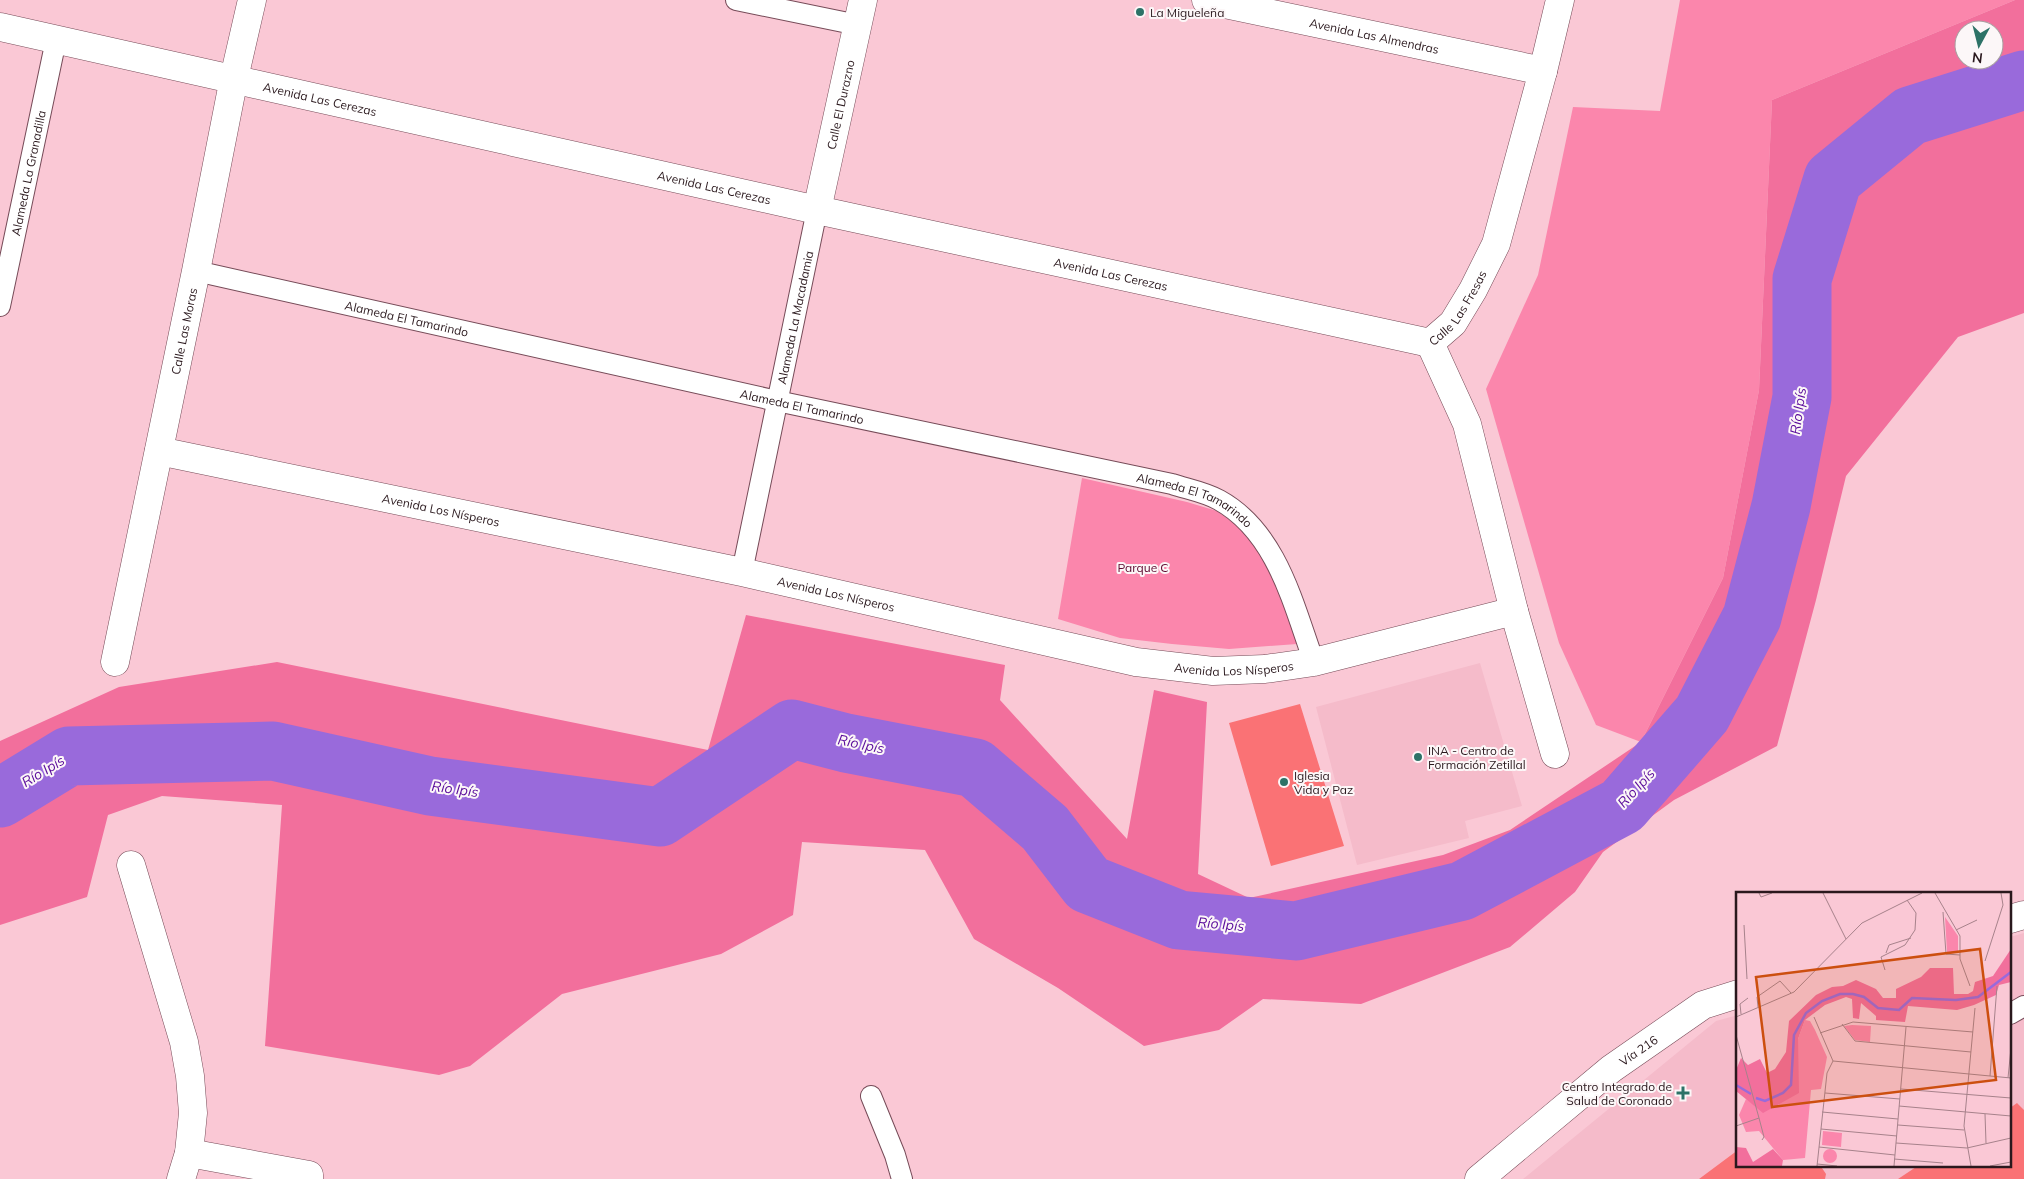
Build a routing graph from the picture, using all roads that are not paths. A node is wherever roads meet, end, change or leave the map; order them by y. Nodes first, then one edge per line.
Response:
1 (252, 0) edge
2 (736, 0) edge
3 (1206, 0) edge
4 (1560, 0) edge
5 (860, 12) edge
6 (0, 27) edge
7 (56, 40) junction
8 (1543, 71) junction
9 (234, 78) junction
10 (817, 210) junction
11 (196, 271) junction
12 (0, 306) edge
13 (1430, 343) junction
14 (777, 401) junction
15 (159, 451) junction
16 (742, 572) junction
17 (1514, 612) junction
18 (115, 662) dead end
19 (1314, 662) junction
20 (1555, 754) dead end
21 (131, 865) dead end
22 (1736, 996) edge
23 (2024, 1006) edge
24 (2012, 1013) edge
25 (871, 1096) dead end
26 (189, 1153) junction
27 (181, 1179) edge
28 (309, 1179) edge
29 (902, 1179) edge
30 (1479, 1179) edge

1 - 9 street, Calle Las Moras
2 - 5 lane
3 - 8 street, Avenida Las Almendras
4 - 8 street, Calle Las Fresas
5 - 10 street, Calle El Durazno
6 - 7 street, Avenida Las Cerezas
7 - 9 street, Avenida Las Cerezas
7 - 12 lane, Alameda La Granadilla
8 - 13 street, Calle Las Fresas
9 - 10 street, Avenida Las Cerezas
9 - 11 street, Calle Las Moras
10 - 13 street, Avenida Las Cerezas
10 - 14 lane, Alameda La Macadamia
11 - 14 lane, Alameda El Tamarindo
11 - 15 street, Calle Las Moras
13 - 17 street, Calle Las Fresas
14 - 16 lane, Alameda La Macadamia
14 - 19 lane, Alameda El Tamarindo
15 - 16 street, Avenida Los Nísperos
15 - 18 street, Calle Las Moras
16 - 19 street, Avenida Los Nísperos
17 - 19 street, Avenida Los Nísperos
17 - 20 street, Calle Las Fresas
21 - 26 street
22 - 30 street, Vía 216
23 - 24 lane
25 - 29 lane
26 - 27 street
26 - 28 street

